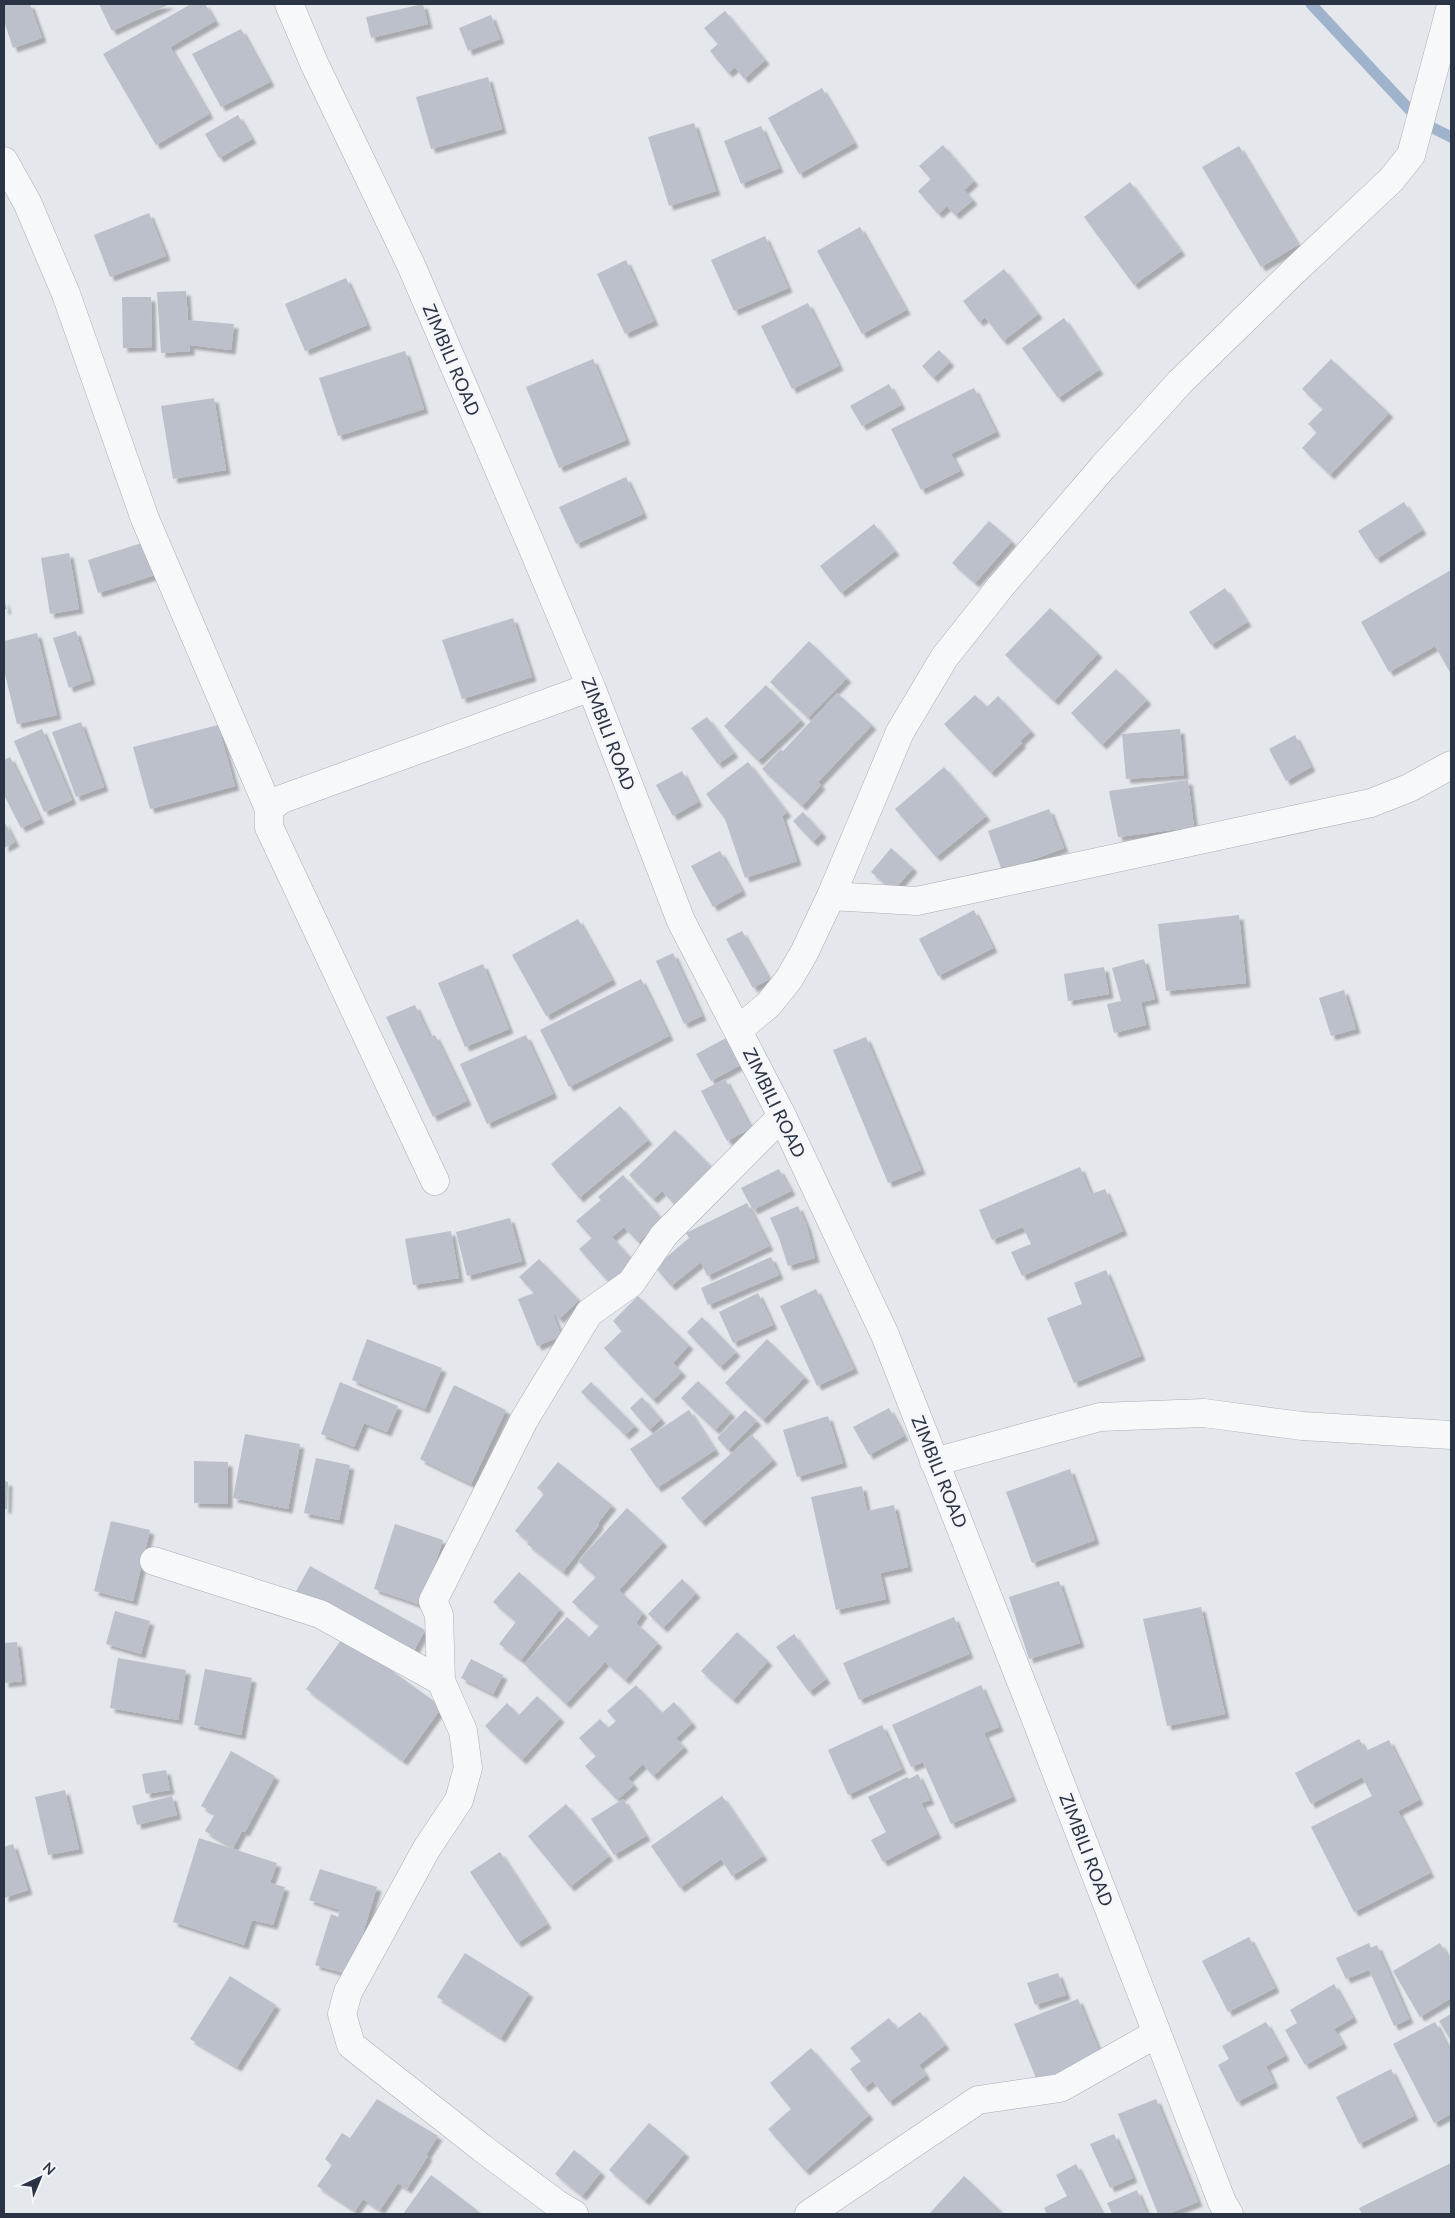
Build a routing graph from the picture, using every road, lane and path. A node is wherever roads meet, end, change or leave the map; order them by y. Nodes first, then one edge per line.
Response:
1 (289, 4) edge
2 (1451, 6) edge
3 (4, 162) edge
4 (591, 687) junction
5 (1451, 765) edge
6 (269, 809) junction
7 (831, 896) junction
8 (738, 1030) junction
9 (782, 1116) junction
10 (435, 1181) dead end
11 (1451, 1435) edge
12 (934, 1462) junction
13 (154, 1561) dead end
14 (441, 1681) junction
15 (1156, 2034) junction
16 (574, 2214) edge
17 (809, 2214) edge
18 (1229, 2214) edge

1 - 4 street, ZIMBILI ROAD
2 - 7 street
3 - 6 street
4 - 6 street
4 - 8 street, ZIMBILI ROAD
5 - 7 street
6 - 10 street
7 - 8 street
8 - 9 street, ZIMBILI ROAD
9 - 12 street, ZIMBILI ROAD
9 - 14 street
11 - 12 street
12 - 15 street, ZIMBILI ROAD
13 - 14 street
14 - 16 street
15 - 17 street
15 - 18 street, ZIMBILI ROAD

